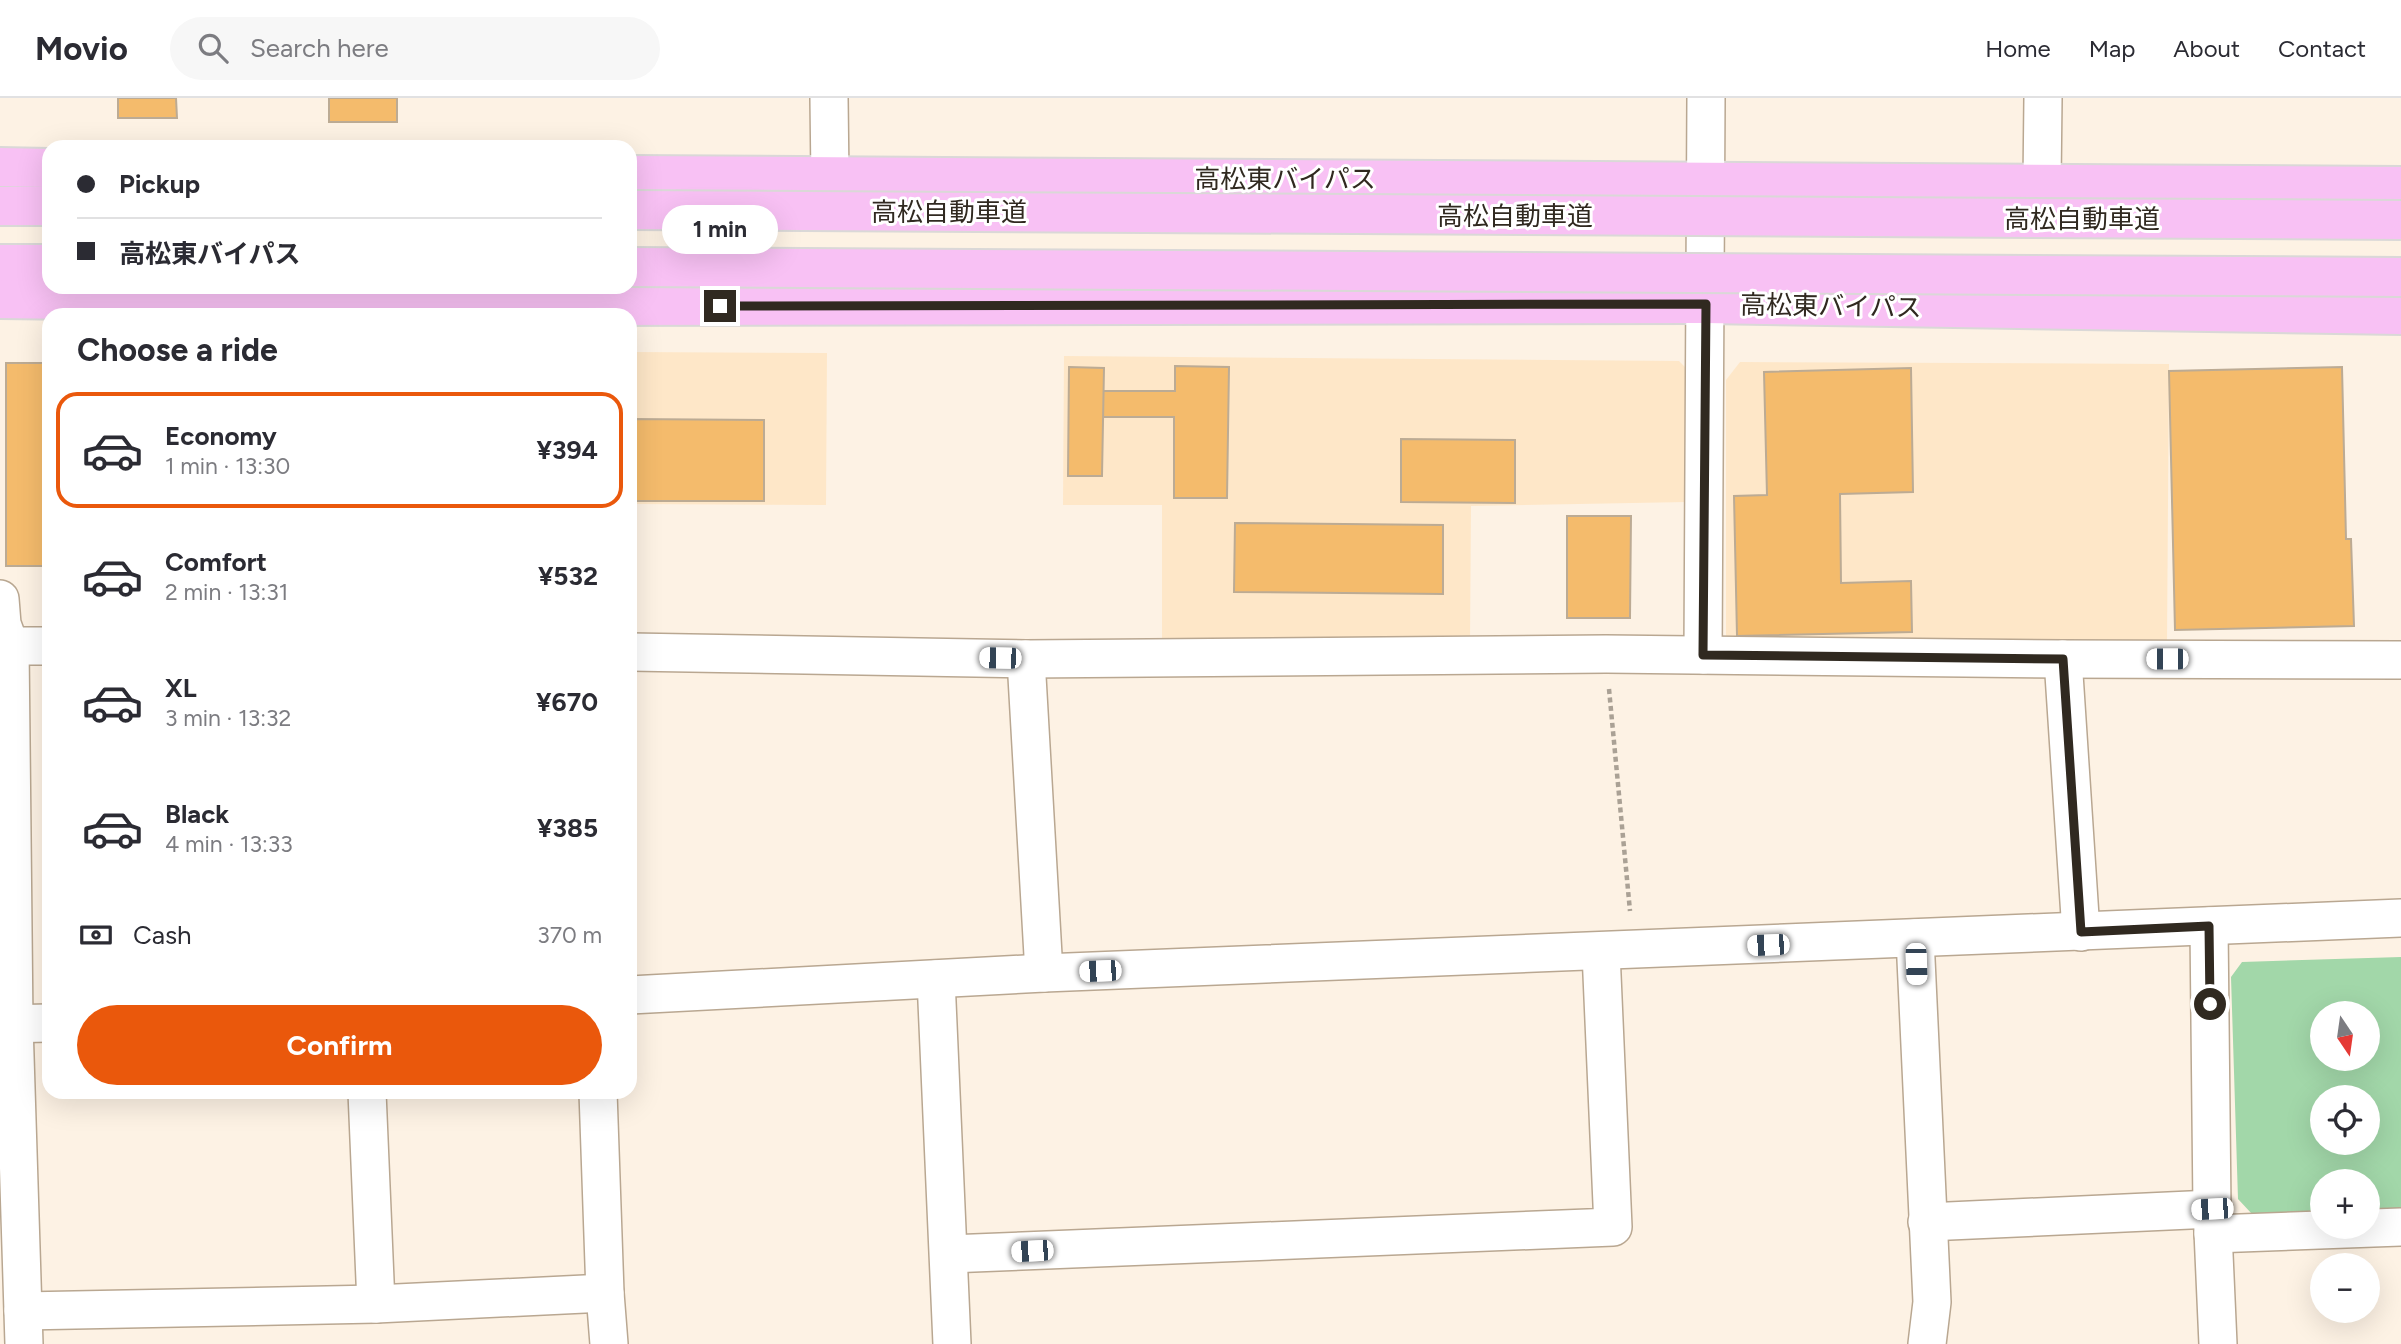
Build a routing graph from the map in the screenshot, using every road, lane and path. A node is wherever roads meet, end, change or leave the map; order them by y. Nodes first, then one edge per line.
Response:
1 (829, 98) edge
2 (1706, 98) edge
3 (2043, 98) edge
4 (0, 167) edge
5 (42, 168) edge
6 (637, 176) edge
7 (830, 178) junction
8 (1707, 180) junction
9 (2042, 183) junction
10 (2401, 186) edge
11 (0, 206) edge
12 (42, 206) edge
13 (637, 210) edge
14 (2401, 220) edge
15 (0, 264) edge
16 (42, 264) edge
17 (637, 267) edge
18 (2401, 276) edge
19 (0, 299) edge
20 (1706, 304) junction
21 (455, 308) edge
22 (637, 310) edge
23 (2401, 314) edge
24 (0, 599) edge
25 (10, 646) junction
26 (42, 646) edge
27 (637, 652) edge
28 (1606, 654) junction
29 (1703, 655) junction
30 (1026, 659) junction
31 (2063, 659) junction
32 (2401, 660) edge
33 (2401, 918) edge
34 (2209, 926) junction
35 (2081, 932) junction
36 (1915, 938) junction
37 (1617, 951) junction
38 (1044, 973) junction
39 (936, 979) junction
40 (637, 995) edge
41 (21, 1024) edge
42 (367, 1099) edge
43 (598, 1099) edge
44 (1927, 1222) junction
45 (2212, 1222) junction
46 (2401, 1227) edge
47 (949, 1254) junction
48 (605, 1293) junction
49 (376, 1304) junction
50 (24, 1327) edge
51 (609, 1344) edge
52 (952, 1344) edge
53 (1927, 1344) edge
54 (2218, 1344) edge

1 - 7 street
2 - 8 street
3 - 9 street
4 - 5 highway
6 - 7 highway, 高松東バイパス
7 - 8 highway, 高松東バイパス
8 - 9 highway, 高松東バイパス
8 - 20 street
9 - 10 highway, 高松東バイパス
11 - 12 highway
13 - 14 highway, 高松自動車道, bridge
15 - 16 highway
17 - 18 highway, bridge
19 - 21 highway, 高松東バイパス
20 - 22 highway, 高松東バイパス
20 - 23 highway, 高松東バイパス
20 - 29 street
24 - 25 street
25 - 26 street
25 - 41 street
27 - 30 street
28 - 29 street
28 - 30 street
28 - 37 path
29 - 31 street
30 - 38 street
31 - 32 street
31 - 35 street
33 - 34 street
34 - 35 street
34 - 45 street
35 - 36 street
36 - 37 street
36 - 44 street
37 - 38 street
37 - 47 street
38 - 39 street
39 - 40 street
39 - 47 street
41 - 50 street
42 - 49 street
43 - 48 street
44 - 45 street
44 - 53 street
45 - 46 street
45 - 54 street
47 - 52 street
48 - 49 street
48 - 51 street
49 - 50 street

